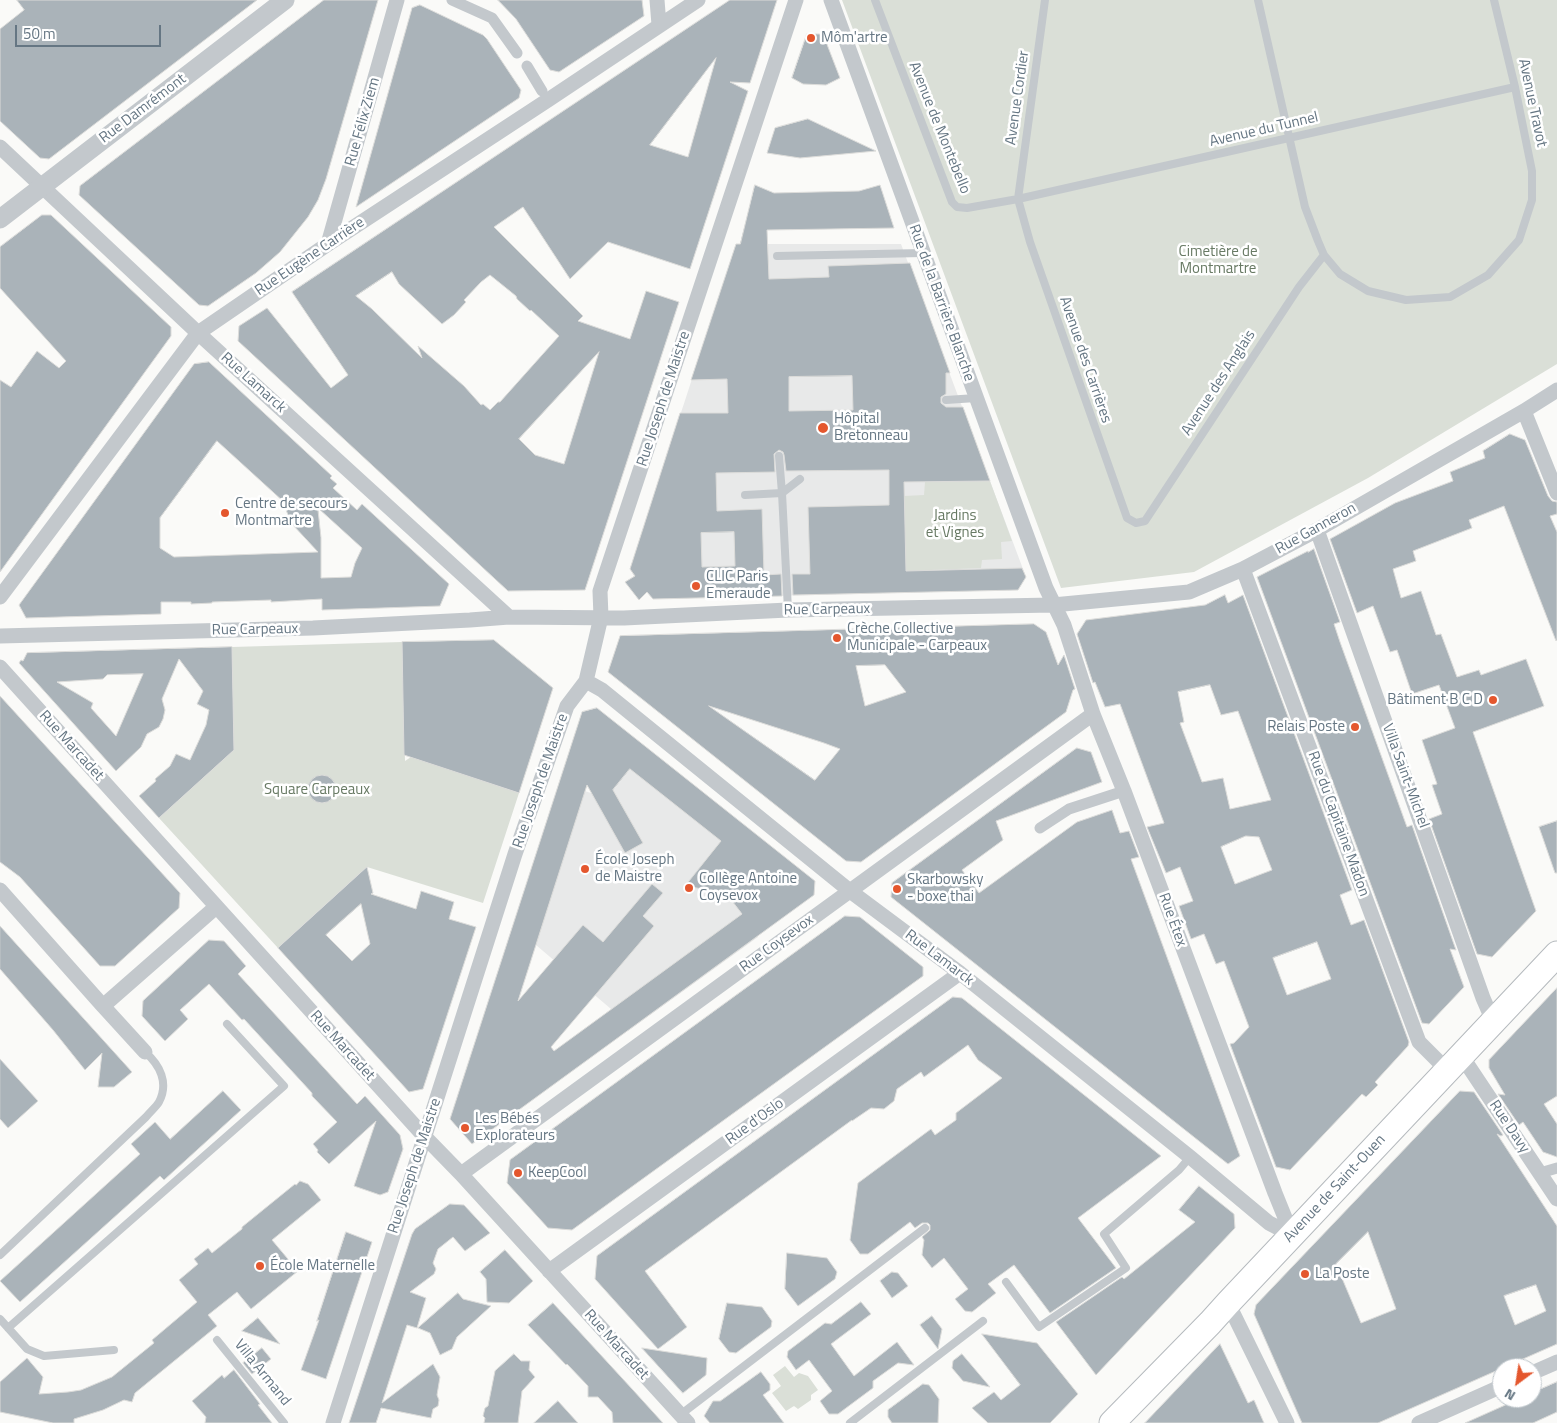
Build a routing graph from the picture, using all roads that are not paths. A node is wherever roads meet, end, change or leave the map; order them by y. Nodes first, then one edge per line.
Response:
1 (286, 0) edge
2 (397, 0) edge
3 (452, 0) edge
4 (657, 0) edge
5 (698, 0) edge
6 (796, 0) edge
7 (831, 0) edge
8 (874, 0) edge
9 (1045, 0) edge
10 (1258, 0) edge
11 (1494, 0) edge
12 (659, 25) junction
13 (518, 53) dead end
14 (527, 66) dead end
15 (1515, 87) junction
16 (542, 91) dead end
17 (1290, 138) junction
18 (0, 147) edge
19 (43, 187) junction
20 (1018, 199) junction
21 (0, 219) edge
22 (328, 244) junction
23 (923, 253) junction
24 (1324, 255) junction
25 (777, 256) dead end
26 (198, 333) junction
27 (1557, 390) edge
28 (976, 398) junction
29 (946, 400) dead end
30 (1524, 411) junction
31 (779, 456) dead end
32 (800, 479) dead end
33 (782, 493) junction
34 (1557, 493) edge
35 (745, 495) dead end
36 (1136, 523) joint
37 (1317, 530) junction
38 (1243, 569) junction
39 (0, 597) edge
40 (1053, 605) junction
41 (788, 610) junction
42 (509, 617) junction
43 (601, 617) junction
44 (0, 636) edge
45 (0, 667) edge
46 (586, 682) junction
47 (1093, 714) junction
48 (1124, 790) junction
49 (1040, 828) dead end
50 (0, 890) edge
51 (850, 891) junction
52 (216, 907) junction
53 (1557, 954) edge
54 (960, 973) junction
55 (103, 1006) junction
56 (1493, 1021) junction
57 (227, 1024) dead end
58 (145, 1052) joint
59 (1454, 1063) junction
60 (424, 1136) junction
61 (1190, 1157) junction
62 (1557, 1168) edge
63 (461, 1174) junction
64 (1540, 1174) junction
65 (1557, 1199) edge
66 (925, 1228) dead end
67 (1292, 1235) junction
68 (0, 1255) edge
69 (549, 1271) junction
70 (1006, 1282) dead end
71 (1228, 1303) junction
72 (0, 1319) edge
73 (983, 1321) dead end
74 (8, 1328) junction
75 (217, 1340) dead end
76 (114, 1350) dead end
77 (1557, 1362) edge
78 (1542, 1369) edge
79 (1492, 1390) edge
80 (684, 1419) edge
81 (284, 1423) edge
82 (333, 1423) edge
83 (850, 1423) edge
84 (1112, 1423) edge
85 (1286, 1423) edge
86 (1419, 1423) edge

1 - 19 street, Rue Damrémont
2 - 22 street, Rue Félix Ziem
3 - 13 street
4 - 12 street
5 - 12 street, Rue Eugène Carrière
6 - 43 street, Rue Joseph de Maistre
7 - 23 street, Rue de la Barrière Blanche
8 - 20 lane, Avenue de Montebello
9 - 20 lane, Avenue Cordier
10 - 17 lane
11 - 15 lane, Avenue Travot
12 - 22 street, Rue Eugène Carrière
14 - 16 street
15 - 17 lane, Avenue du Tunnel
15 - 24 lane, Avenue Travot
17 - 20 lane, Avenue du Tunnel
17 - 24 lane
18 - 19 street, Rue Lamarck
19 - 21 street, Rue Damrémont
19 - 26 street, Rue Lamarck
20 - 36 lane, Avenue des Carrières
22 - 26 street, Rue Eugène Carrière
23 - 25 lane
23 - 28 street, Rue de la Barrière Blanche
24 - 36 lane, Avenue des Anglais
26 - 39 street, Rue Eugène Carrière
26 - 42 street, Rue Lamarck
27 - 30 street, Rue Ganneron
28 - 29 lane
28 - 40 street, Rue de la Barrière Blanche
30 - 34 street
30 - 37 street, Rue Ganneron
31 - 33 lane
32 - 33 lane
33 - 35 lane
33 - 41 lane
37 - 38 street, Rue Ganneron
37 - 56 street, Villa Saint-Michel
38 - 40 street, Rue Ganneron
38 - 59 street, Rue du Capitaine Madon
40 - 41 street, Rue Carpeaux
40 - 47 street, Rue Étex
41 - 43 street, Rue Carpeaux
42 - 43 street, Rue Carpeaux
42 - 44 street, Rue Carpeaux
43 - 46 street, Rue Joseph de Maistre
45 - 52 street, Rue Marcadet
46 - 51 street, Rue Lamarck
46 - 60 street, Rue Joseph de Maistre
47 - 48 street, Rue Étex
47 - 51 street, Rue Coysevox
48 - 49 street
48 - 67 street, Rue Étex
50 - 55 street
51 - 54 street, Rue Lamarck
51 - 63 street, Rue Coysevox
52 - 55 street
52 - 60 street, Rue Marcadet
53 - 56 main road, Avenue de Saint-Ouen
54 - 61 street, Rue Lamarck
54 - 69 street, Rue d'Oslo
55 - 58 street
56 - 59 main road, Avenue de Saint-Ouen
57 - 74 lane
58 - 68 lane
59 - 64 street, Rue Davy
59 - 67 main road, Avenue de Saint-Ouen
60 - 63 street, Rue Marcadet
60 - 82 street, Rue Joseph de Maistre
61 - 67 street, Rue Lamarck
61 - 70 lane
62 - 64 street
63 - 69 street, Rue Marcadet
64 - 65 street, Rue Davy
66 - 80 lane
67 - 71 main road, Avenue de Saint-Ouen
69 - 80 street, Rue Marcadet
71 - 84 main road, Avenue de Saint-Ouen
71 - 85 street
72 - 74 lane
73 - 83 lane
74 - 76 lane
75 - 81 lane, Villa Armand
77 - 78 street
79 - 86 street

